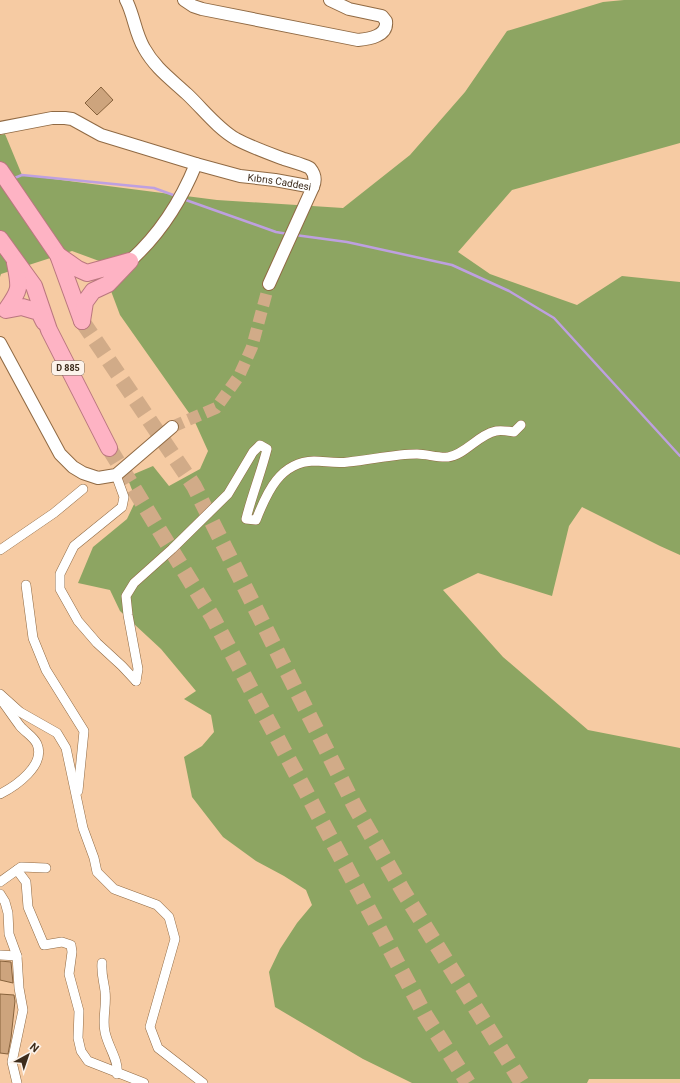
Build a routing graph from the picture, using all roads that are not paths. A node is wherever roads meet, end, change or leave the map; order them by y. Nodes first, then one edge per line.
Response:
1 (126, 0) edge
2 (184, 0) edge
3 (330, 0) edge
4 (0, 128) edge
5 (196, 164) junction
6 (0, 170) edge
7 (311, 191) junction
8 (0, 239) edge
9 (58, 255) junction
10 (14, 258) junction
11 (130, 261) junction
12 (269, 284) tunnel mouth
13 (3, 311) edge
14 (49, 330) junction
15 (0, 344) edge
16 (521, 425) dead end
17 (172, 427) tunnel mouth
18 (110, 448) tunnel mouth
19 (116, 475) junction
20 (83, 489) dead end
21 (0, 550) edge
22 (26, 585) dead end
23 (0, 694) edge
24 (0, 698) edge
25 (0, 794) edge
26 (77, 803) junction
27 (46, 868) dead end
28 (17, 870) junction
29 (0, 882) edge
30 (0, 894) edge
31 (0, 955) edge
32 (17, 956) junction
33 (102, 964) dead end
34 (117, 1074) junction
35 (16, 1083) edge
36 (144, 1083) edge
37 (203, 1083) edge

1 - 7 street, Kıbrıs Caddesi
2 - 3 street
4 - 5 street, Kıbrıs Caddesi
5 - 7 street, Kıbrıs Caddesi
5 - 11 street
6 - 9 highway
7 - 12 street
8 - 10 highway, D 885
9 - 11 highway
9 - 11 highway
10 - 13 highway
10 - 14 highway, D 885
13 - 14 highway
14 - 18 highway, D 885
15 - 19 street
16 - 19 street
17 - 19 street
20 - 21 street
22 - 26 street
23 - 26 street
24 - 25 street
26 - 37 street
27 - 28 street
28 - 29 street
28 - 34 street
30 - 32 street
31 - 32 street
32 - 35 street
33 - 34 street
34 - 36 street

